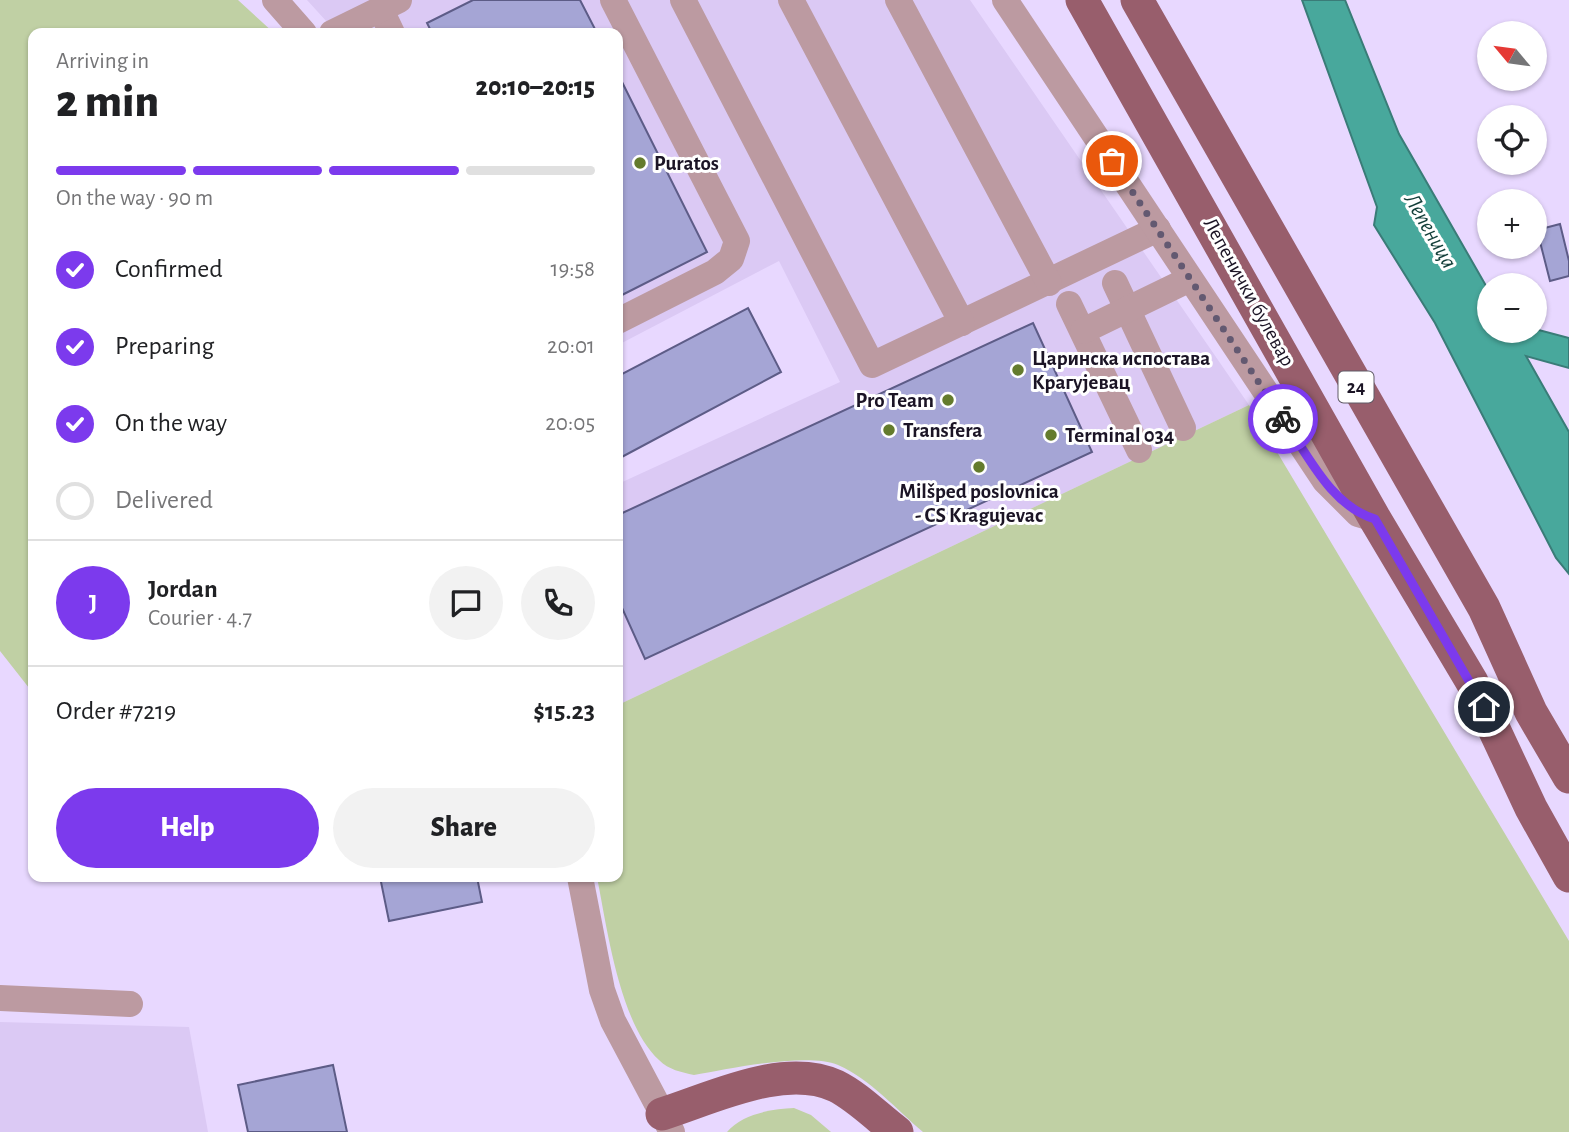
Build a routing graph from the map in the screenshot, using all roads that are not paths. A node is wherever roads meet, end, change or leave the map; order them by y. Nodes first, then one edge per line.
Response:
1 (613, 0) edge
2 (683, 0) edge
3 (791, 0) edge
4 (898, 0) edge
5 (1005, 0) edge
6 (1082, 0) edge
7 (1137, 0) edge
8 (282, 2) edge
9 (391, 14) edge
10 (300, 28) edge
11 (348, 28) edge
12 (1158, 229) junction
13 (1190, 279) junction
14 (1049, 283) junction
15 (1115, 283) dead end
16 (1069, 304) dead end
17 (1127, 310) junction
18 (623, 318) edge
19 (962, 323) junction
20 (1083, 331) junction
21 (1183, 428) dead end
22 (1139, 450) dead end
23 (1375, 519) junction
24 (1569, 777) edge
25 (1569, 876) edge
26 (581, 882) edge
27 (0, 999) edge
28 (130, 1004) dead end
29 (855, 1100) junction
30 (667, 1123) edge
31 (867, 1132) edge
32 (897, 1132) edge

1 - 18 street
2 - 19 street
3 - 19 street
4 - 14 street
5 - 12 street
6 - 23 main road, Лепенички булевар / 24
7 - 24 main road, 24
8 - 10 street
9 - 11 street
12 - 13 street
12 - 14 street
13 - 17 street
13 - 23 street
14 - 19 street
15 - 17 street
16 - 20 street
17 - 20 street
17 - 21 street
20 - 22 street
23 - 25 main road, Лепенички булевар / 24
26 - 30 street
27 - 28 street
29 - 30 main road
29 - 31 main road
29 - 32 main road

